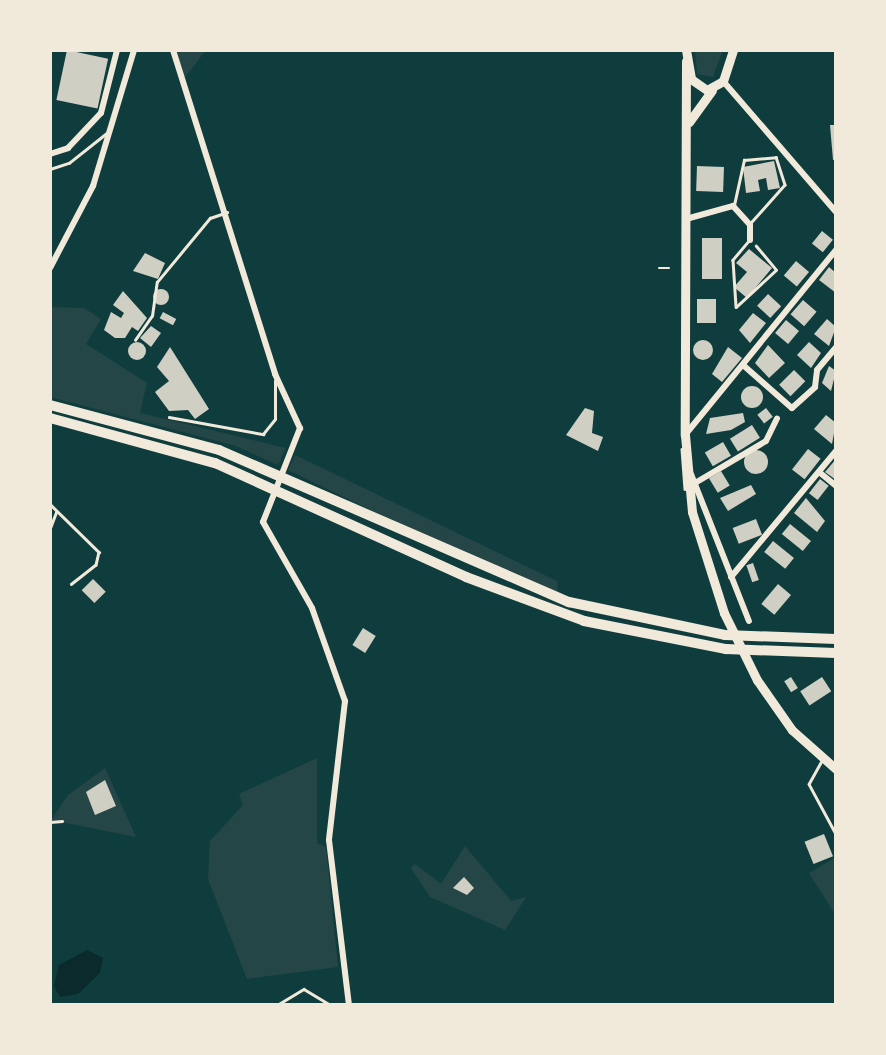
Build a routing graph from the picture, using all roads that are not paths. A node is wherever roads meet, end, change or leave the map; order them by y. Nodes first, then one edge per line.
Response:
1 (117, 50) edge
2 (134, 50) edge
3 (172, 50) edge
4 (733, 50) edge
5 (686, 55) edge
6 (723, 81) junction
7 (714, 90) junction
8 (110, 131) junction
9 (686, 134) junction
10 (50, 154) edge
11 (50, 169) edge
12 (733, 206) junction
13 (228, 212) junction
14 (836, 212) edge
15 (686, 219) junction
16 (750, 224) junction
17 (753, 243) junction
18 (836, 250) edge
19 (50, 268) edge
20 (659, 268) dead end
21 (669, 268) dead end
22 (135, 340) dead end
23 (836, 347) edge
24 (743, 365) junction
25 (275, 374) junction
26 (50, 405) edge
27 (169, 416) dead end
28 (50, 418) edge
29 (777, 418) dead end
30 (685, 437) junction
31 (836, 451) edge
32 (686, 463) junction
33 (819, 472) junction
34 (695, 483) junction
35 (836, 486) edge
36 (690, 496) junction
37 (50, 504) edge
38 (57, 510) junction
39 (50, 528) edge
40 (731, 578) junction
41 (72, 584) dead end
42 (749, 622) dead end
43 (836, 639) edge
44 (836, 653) edge
45 (824, 759) junction
46 (836, 769) edge
47 (62, 821) dead end
48 (50, 822) edge
49 (836, 834) edge
50 (349, 1005) edge

1 - 10 street
2 - 8 street
3 - 13 street
4 - 6 main road
5 - 7 main road
5 - 9 main road
6 - 7 main road
6 - 14 street
7 - 9 main road
8 - 11 lane
8 - 19 street
9 - 15 main road
12 - 15 street
12 - 16 street
12 - 16 lane
13 - 22 lane
13 - 25 street
15 - 30 main road
16 - 17 street
17 - 17 lane
18 - 24 street
20 - 21 lane
23 - 24 street
24 - 30 street
25 - 27 lane
25 - 50 street
26 - 43 highway
28 - 44 highway
29 - 34 street
30 - 32 main road
30 - 36 lane
31 - 33 street
32 - 34 street
32 - 36 main road
33 - 35 street
33 - 40 street
34 - 40 street
36 - 45 main road
37 - 38 lane
38 - 39 lane
38 - 41 lane
40 - 42 street
45 - 46 main road
45 - 49 lane
47 - 48 lane

